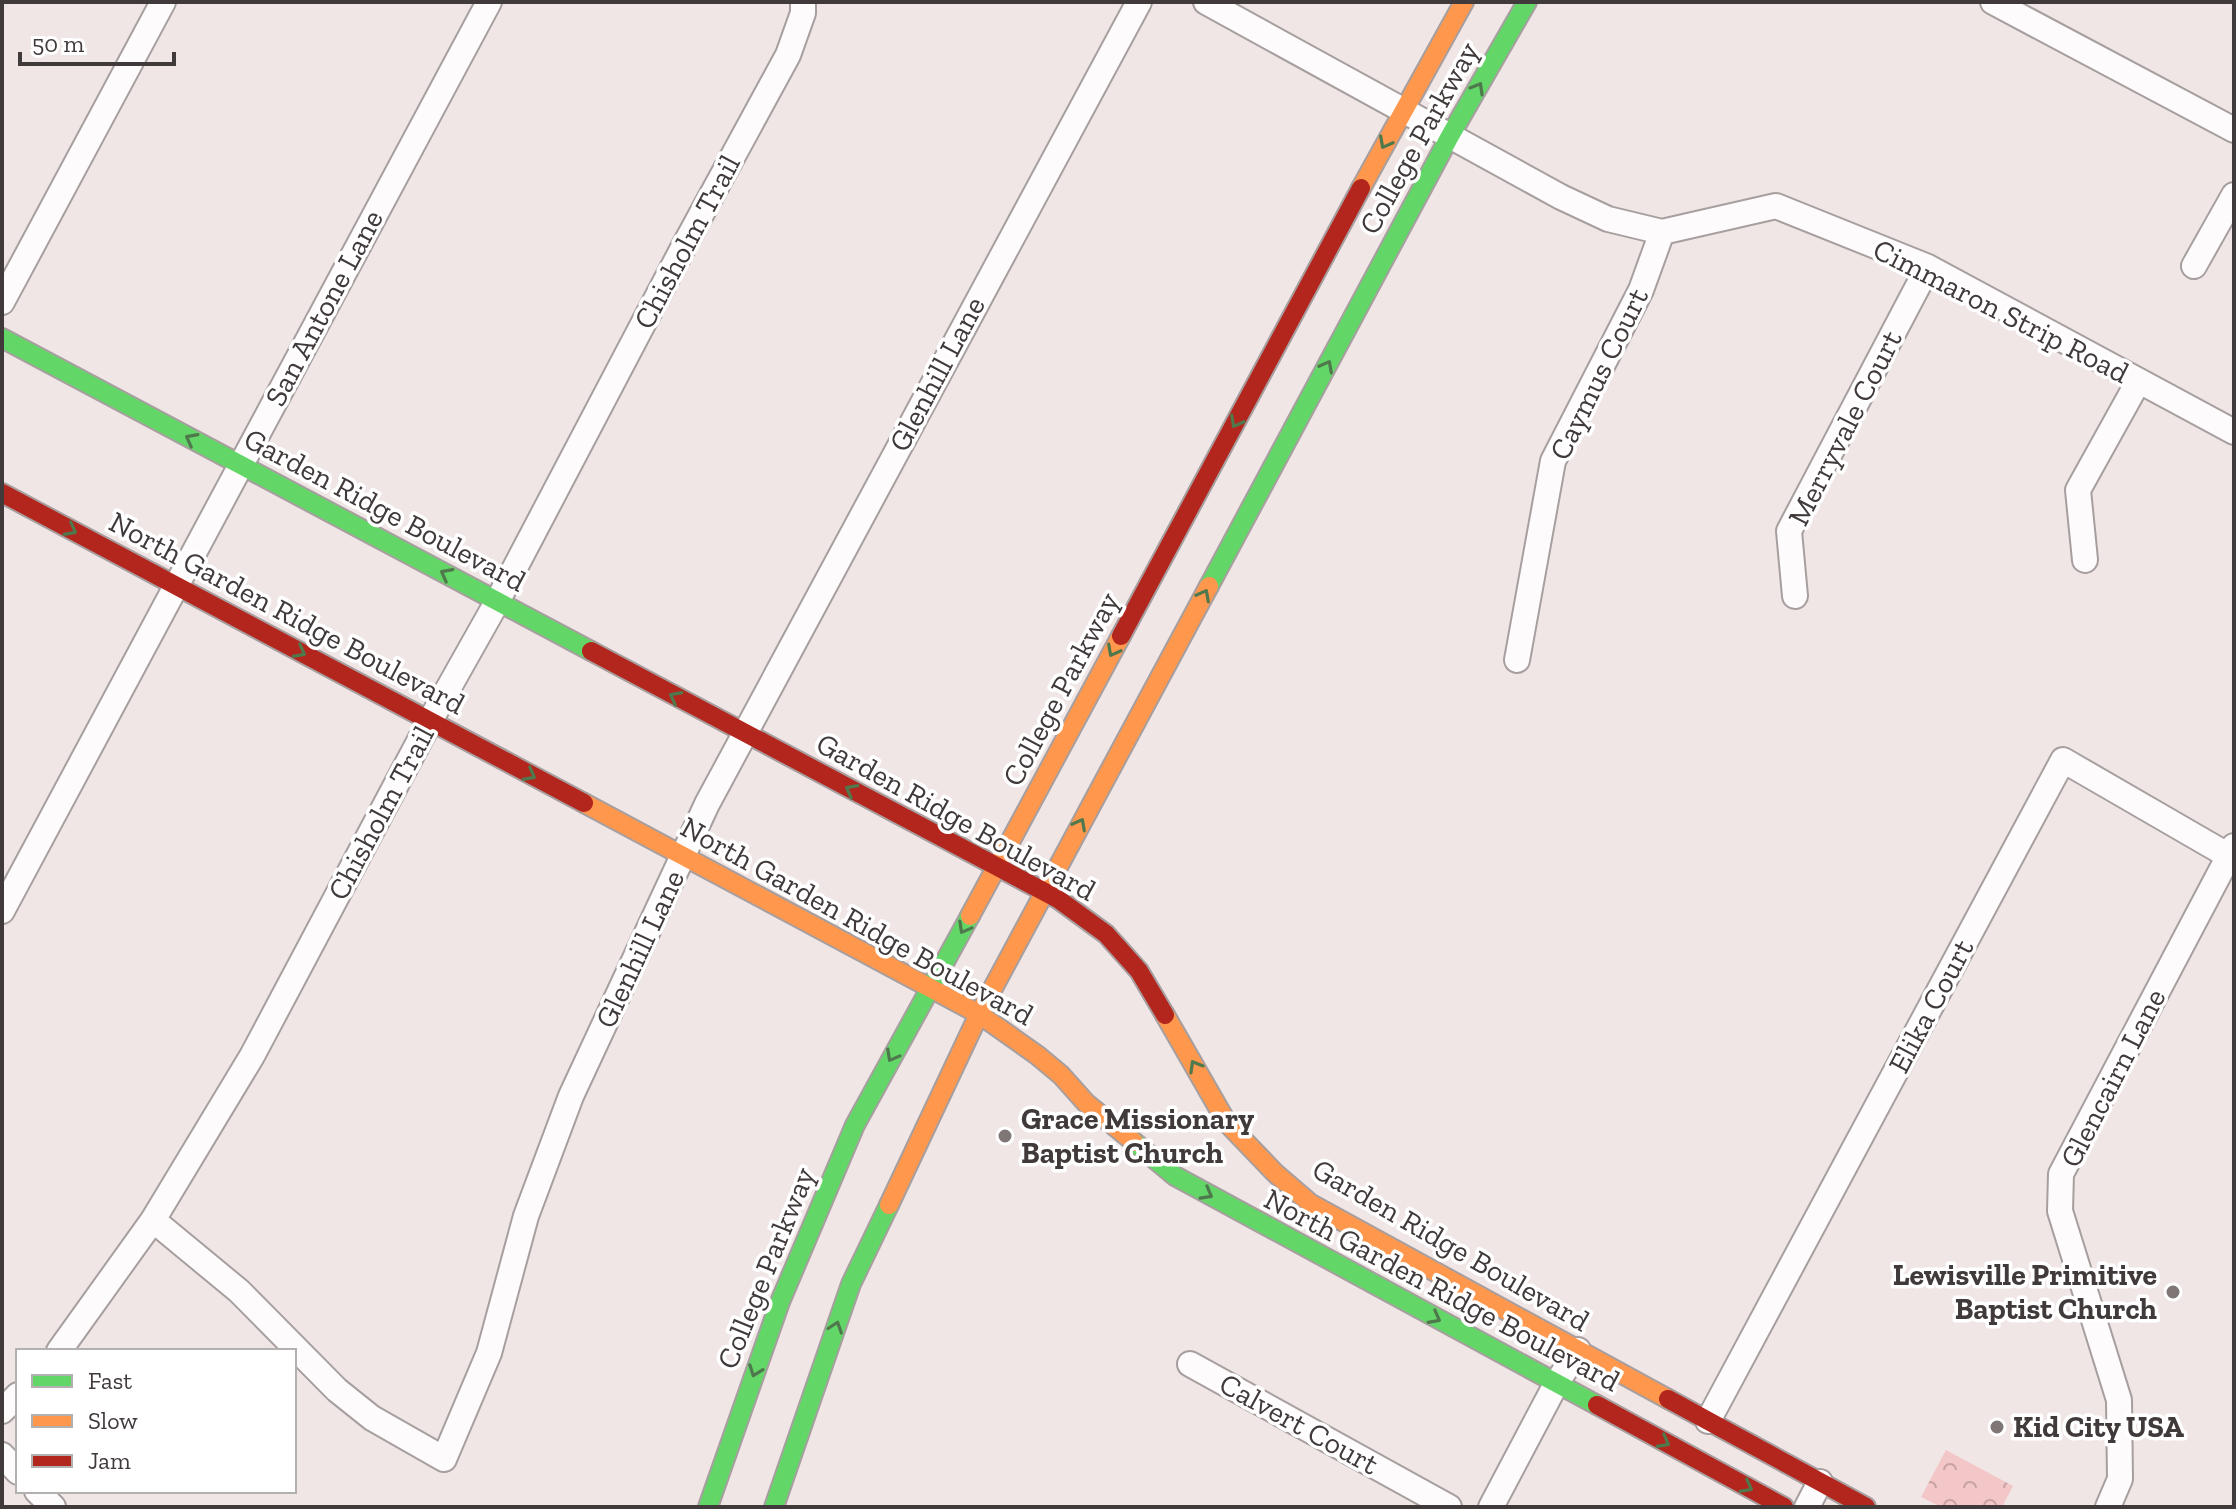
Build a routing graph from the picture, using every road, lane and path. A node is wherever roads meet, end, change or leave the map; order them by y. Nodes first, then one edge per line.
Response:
1 (163, 2) edge
2 (489, 2) edge
3 (803, 2) edge
4 (1139, 2) edge
5 (1206, 2) edge
6 (1464, 2) edge
7 (1527, 2) edge
8 (2002, 4) edge
9 (1402, 111) junction
10 (2234, 130) edge
11 (1450, 136) junction
12 (2234, 195) edge
13 (1662, 232) junction
14 (2194, 266) dead end
15 (1928, 267) junction
16 (2, 302) edge
17 (2, 338) edge
18 (2138, 382) junction
19 (2234, 432) edge
20 (240, 465) junction
21 (2, 493) edge
22 (2085, 560) dead end
23 (176, 586) junction
24 (1795, 596) dead end
25 (497, 602) junction
26 (1517, 660) dead end
27 (430, 721) junction
28 (744, 734) junction
29 (2232, 851) edge
30 (683, 856) junction
31 (997, 868) junction
32 (1043, 892) junction
33 (2, 911) edge
34 (930, 988) junction
35 (979, 1014) junction
36 (153, 1220) junction
37 (60, 1349) edge
38 (1578, 1350) junction
39 (1190, 1364) dead end
40 (1556, 1384) junction
41 (1708, 1421) junction
42 (2, 1455) edge
43 (16, 1470) edge
44 (1820, 1482) junction
45 (708, 1507) edge
46 (774, 1507) edge
47 (1449, 1507) edge
48 (1491, 1507) edge
49 (1784, 1507) edge
50 (1807, 1507) edge
51 (1866, 1507) edge
52 (2108, 1507) edge

1 - 16 street
2 - 20 street, San Antone Lane
3 - 25 street, Chisholm Trail
4 - 28 street, Glenhill Lane
5 - 9 street, Cimmaron Strip Road
6 - 9 main road, College Parkway
11 -> 7 main road, College Parkway
8 - 10 street
9 - 11 street, Cimmaron Strip Road
9 -> 31 main road, College Parkway
11 - 13 street, Cimmaron Strip Road
32 -> 11 main road, College Parkway
12 - 14 street
13 - 15 street, Cimmaron Strip Road
13 - 26 street, Caymus Court
15 - 18 street, Cimmaron Strip Road
15 - 24 street, Merryvale Court
20 -> 17 main road, Garden Ridge Boulevard
18 - 19 street, Cimmaron Strip Road
18 - 22 street
20 - 23 street, San Antone Lane
25 -> 20 main road, Garden Ridge Boulevard
21 -> 23 main road, North Garden Ridge Boulevard
23 -> 27 main road, North Garden Ridge Boulevard
23 - 33 street, San Antone Lane
25 - 27 street, Chisholm Trail
28 -> 25 main road, Garden Ridge Boulevard
27 -> 30 main road, North Garden Ridge Boulevard
27 - 36 street, Chisholm Trail
28 - 30 street, Glenhill Lane
31 -> 28 main road, Garden Ridge Boulevard
29 - 41 street, Elika Court
29 - 52 street, Glencairn Lane
30 - 34 main road, North Garden Ridge Boulevard
30 - 36 street, Glenhill Lane
31 - 32 main road, Garden Ridge Boulevard
31 -> 34 main road, College Parkway
32 - 35 main road, College Parkway
38 -> 32 main road, Garden Ridge Boulevard
34 - 35 main road, North Garden Ridge Boulevard
34 -> 45 main road, College Parkway
35 -> 40 main road, North Garden Ridge Boulevard
46 -> 35 main road, College Parkway
36 - 37 street, Chisholm Trail
38 - 40 street
38 - 41 main road, Garden Ridge Boulevard
39 - 47 street, Calvert Court
40 - 48 street
40 -> 49 main road, North Garden Ridge Boulevard
41 - 44 main road, Garden Ridge Boulevard
42 - 43 street
44 - 50 street
44 - 51 main road, Garden Ridge Boulevard

